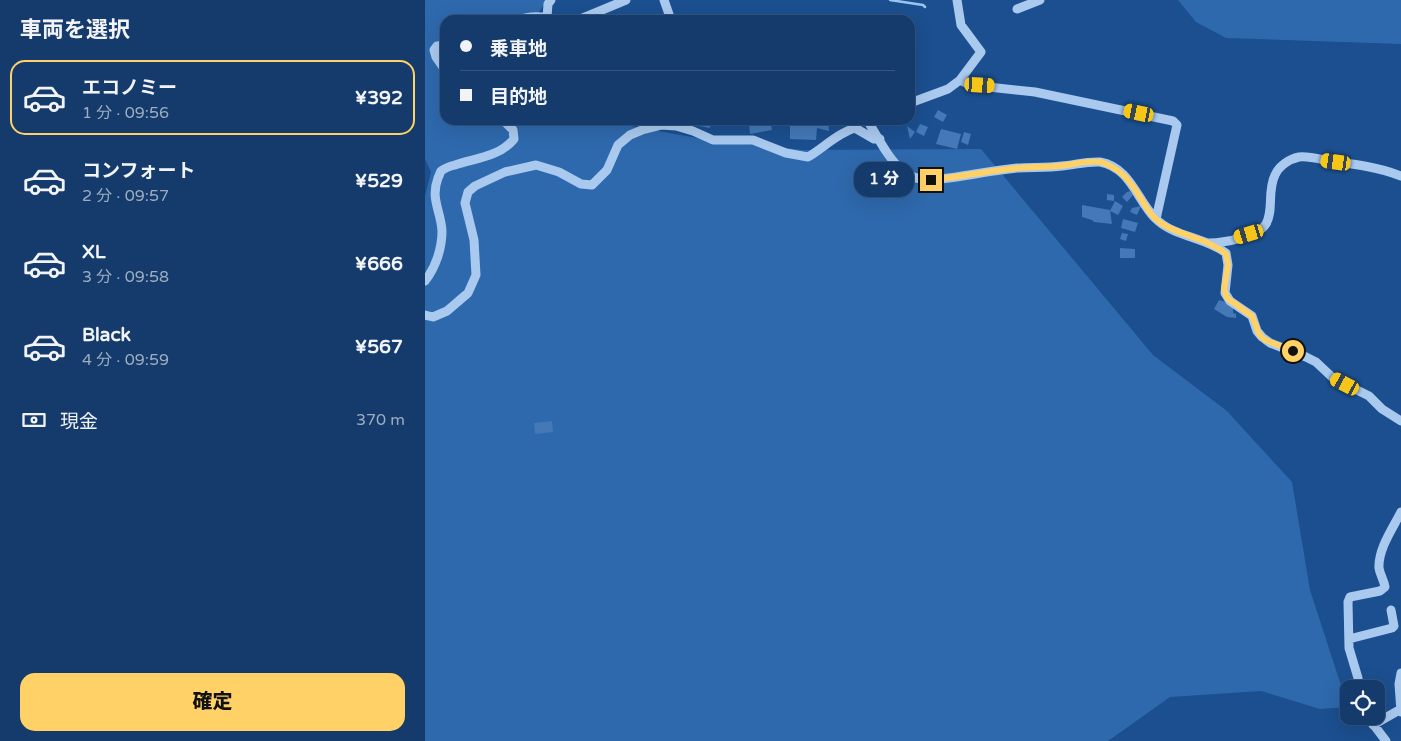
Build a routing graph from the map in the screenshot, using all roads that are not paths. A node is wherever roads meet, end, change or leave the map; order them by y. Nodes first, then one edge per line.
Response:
1 (551, 0) edge
2 (626, 0) edge
3 (664, 0) edge
4 (957, 0) edge
5 (1040, 0) edge
6 (1017, 10) dead end
7 (547, 15) edge
8 (590, 15) edge
9 (669, 15) edge
10 (440, 46) edge
11 (440, 63) edge
12 (960, 80) junction
13 (915, 101) edge
14 (508, 125) edge
15 (870, 125) edge
16 (880, 139) junction
17 (1401, 176) edge
18 (1156, 219) junction
19 (1208, 243) junction
20 (425, 281) edge
21 (425, 314) edge
22 (1401, 421) edge
23 (1401, 512) edge
24 (1391, 610) dead end
25 (1349, 639) junction
26 (1401, 673) edge
27 (1358, 680) edge
28 (1401, 710) edge
29 (1385, 719) edge
30 (1373, 725) edge
31 (1385, 741) edge

1 - 7 street
2 - 8 street
3 - 9 street
4 - 12 street
5 - 6 street
10 - 11 street
12 - 13 street
12 - 18 street
14 - 20 street
15 - 16 street
16 - 18 street
16 - 21 street
17 - 19 street
18 - 19 street
19 - 22 street
23 - 25 street
24 - 25 street
25 - 27 street
26 - 28 street
28 - 29 street
30 - 31 street

